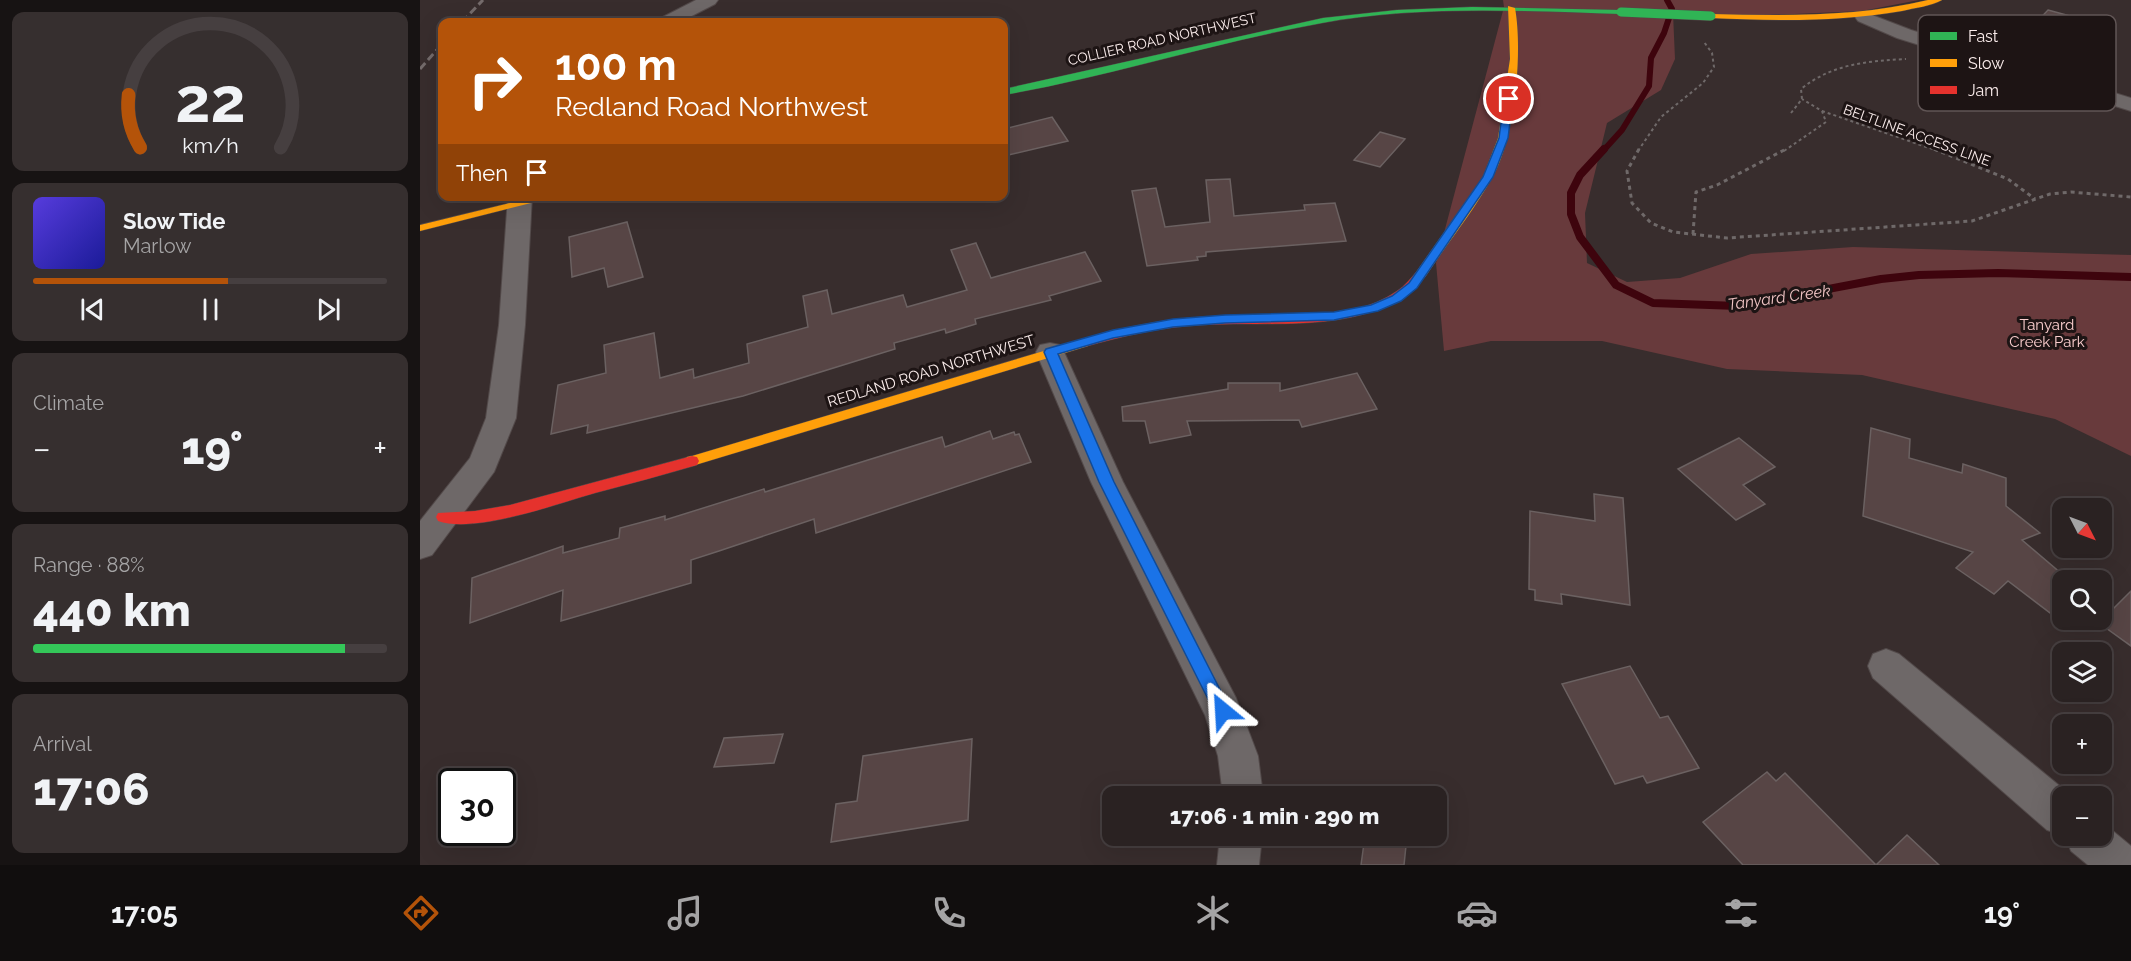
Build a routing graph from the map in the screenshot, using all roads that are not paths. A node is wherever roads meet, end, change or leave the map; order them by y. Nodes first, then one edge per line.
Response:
1 (709, 0) edge
2 (1938, 0) edge
3 (1510, 8) junction
4 (1864, 17) junction
5 (675, 18) edge
6 (1918, 38) edge
7 (1008, 91) edge
8 (2116, 100) edge
9 (2131, 105) edge
10 (516, 201) edge
11 (520, 201) edge
12 (420, 228) edge
13 (1050, 352) junction
14 (443, 517) junction
15 (420, 545) edge
16 (1886, 666) dead end
17 (1242, 786) edge
18 (2052, 807) edge
19 (1240, 846) edge
20 (2098, 846) edge
21 (1238, 865) edge
22 (2121, 865) edge

1 - 5 street
2 - 4 street, COLLIER ROAD NORTHWEST
3 - 4 street, COLLIER ROAD NORTHWEST, bridge
3 - 7 street, COLLIER ROAD NORTHWEST
3 - 13 street, REDLAND ROAD NORTHWEST
4 - 6 street
8 - 9 street
10 - 12 street
11 - 14 street
13 - 14 street, REDLAND ROAD NORTHWEST
13 - 17 street
14 - 15 street
16 - 18 street
19 - 21 street
20 - 22 street

